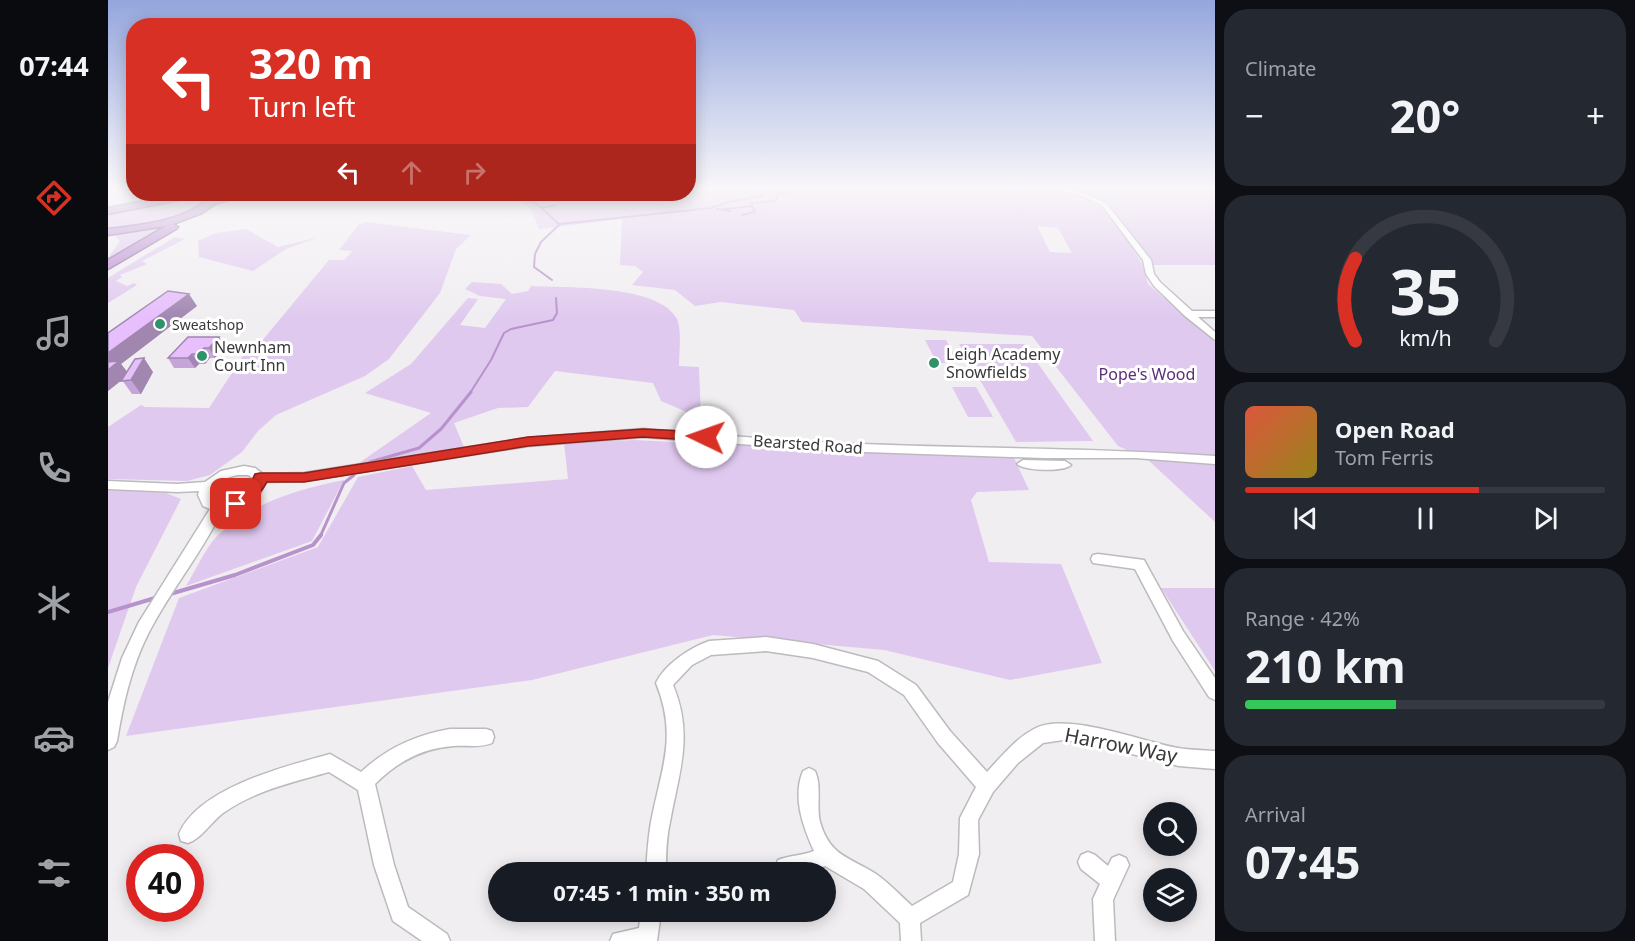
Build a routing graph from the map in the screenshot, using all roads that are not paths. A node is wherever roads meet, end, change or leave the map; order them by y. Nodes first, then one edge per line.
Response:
1 (163, 231) edge
2 (1125, 231) edge
3 (108, 238) edge
4 (108, 253) edge
5 (108, 265) edge
6 (1188, 314) junction
7 (1215, 314) edge
8 (1215, 337) edge
9 (1046, 459) junction
10 (1215, 460) edge
11 (1023, 464) dead end
12 (1065, 465) dead end
13 (260, 477) junction
14 (108, 485) edge
15 (208, 486) junction
16 (218, 506) junction
17 (1098, 559) dead end
18 (1215, 692) edge
19 (486, 737) dead end
20 (108, 741) edge
21 (1213, 764) edge
22 (809, 777) dead end
23 (363, 783) junction
24 (987, 786) junction
25 (188, 834) dead end
26 (826, 856) junction
27 (657, 862) edge
28 (810, 862) edge
29 (1088, 862) dead end
30 (909, 918) junction
31 (650, 922) edge
32 (647, 939) edge
33 (440, 941) edge
34 (620, 941) edge
35 (911, 941) edge
36 (1105, 941) edge

1 - 5 highway
2 - 6 street
3 - 4 highway
6 - 7 street
6 - 8 street
9 - 10 street, Bearsted Road
9 - 11 street
9 - 12 street
9 - 13 street, Bearsted Road
13 - 15 street, Bearsted Road
13 - 16 street
14 - 15 street
15 - 16 street
16 - 20 street
17 - 18 street
19 - 23 street
21 - 24 street, Harrow Way
22 - 26 street
23 - 25 street
23 - 33 street
24 - 27 street
24 - 30 street, Harrow Way
26 - 28 street
26 - 30 street
29 - 36 street
30 - 35 street
31 - 32 street
32 - 34 street

